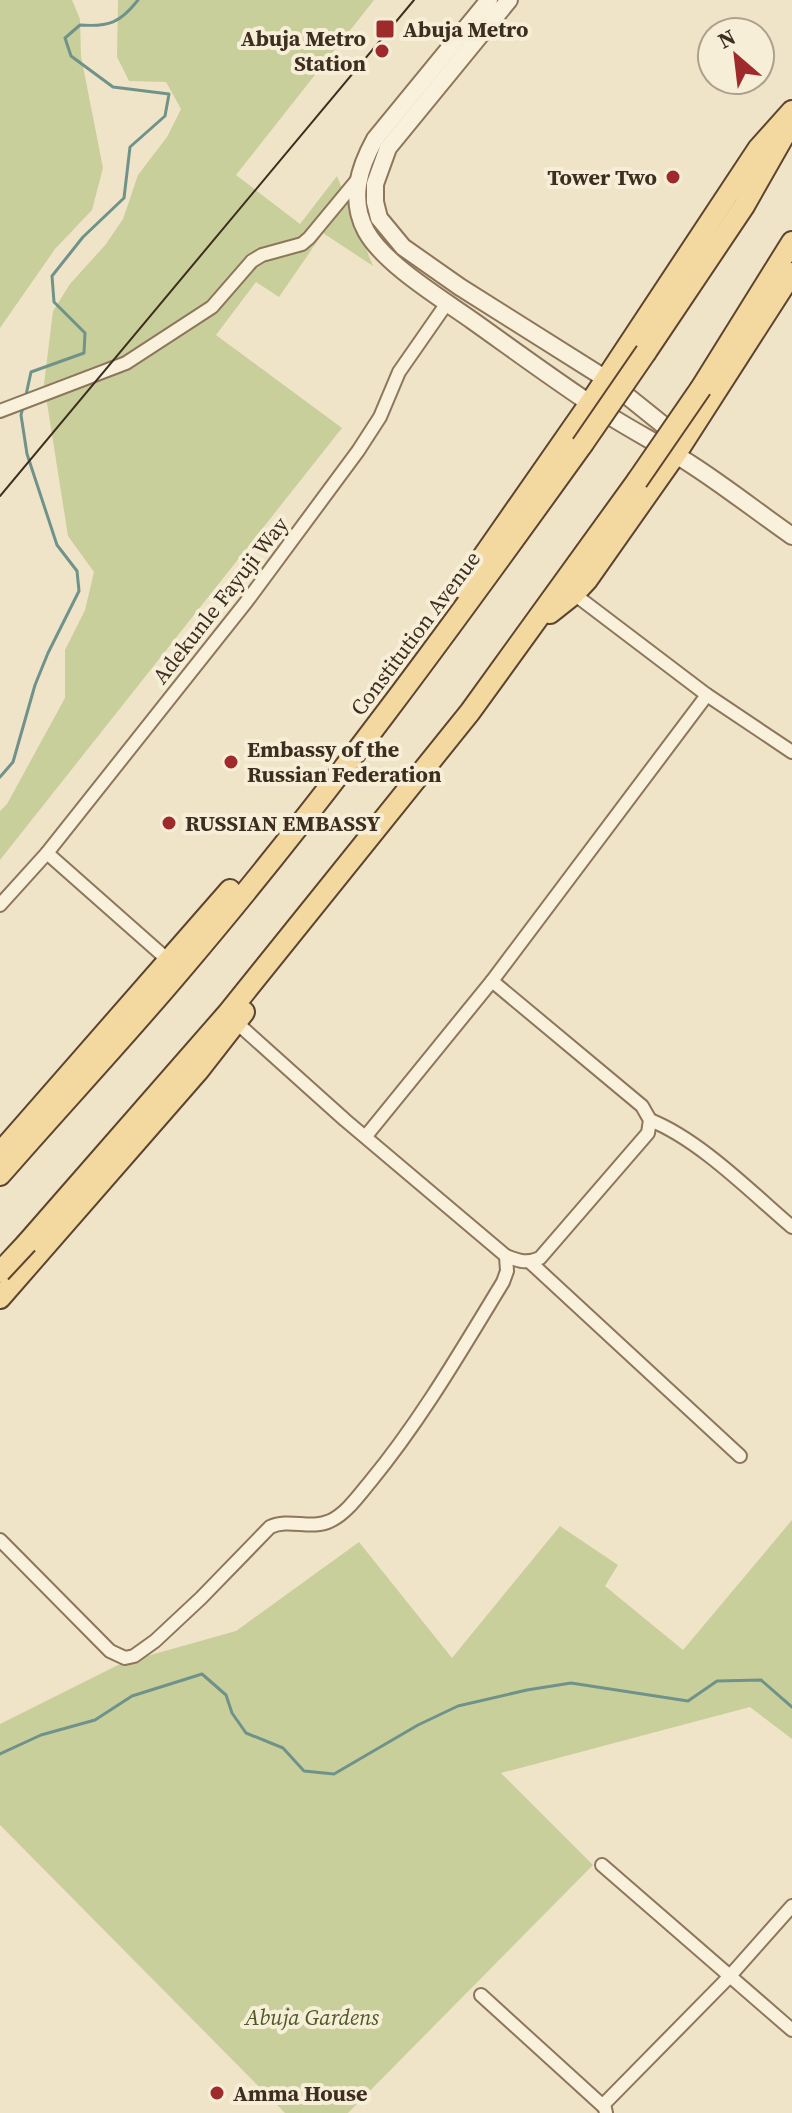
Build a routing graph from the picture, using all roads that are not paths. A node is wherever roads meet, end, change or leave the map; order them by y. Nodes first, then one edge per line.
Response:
1 (489, 0) edge
2 (509, 0) edge
3 (792, 111) edge
4 (792, 122) edge
5 (357, 180) junction
6 (792, 242) edge
7 (792, 273) edge
8 (447, 303) junction
9 (606, 379) junction
10 (590, 403) junction
11 (5, 408) edge
12 (683, 456) junction
13 (792, 536) edge
14 (574, 594) junction
15 (531, 627) junction
16 (437, 645) junction
17 (707, 695) junction
18 (792, 752) edge
19 (284, 844) junction
20 (47, 853) junction
21 (0, 905) edge
22 (308, 912) junction
23 (168, 960) junction
24 (492, 981) junction
25 (237, 1023) junction
26 (650, 1120) junction
27 (366, 1136) junction
28 (0, 1153) edge
29 (0, 1175) edge
30 (792, 1227) edge
31 (506, 1256) junction
32 (530, 1262) junction
33 (5, 1273) edge
34 (0, 1298) edge
35 (740, 1456) dead end
36 (2, 1547) edge
37 (602, 1865) dead end
38 (792, 1906) edge
39 (729, 1977) junction
40 (481, 1995) dead end
41 (792, 2030) edge
42 (605, 2110) edge

1 - 5 street
2 - 9 street
3 - 9 main road
4 - 16 main road, Constitution Avenue, bridge
5 - 8 street
5 - 11 street
6 - 15 main road, bridge
7 - 12 main road
8 - 10 street
8 - 20 street, Adekunle Fayuji Way
9 - 10 main road
9 - 12 street
10 - 12 street
10 - 16 main road
12 - 13 street
12 - 14 main road
14 - 15 main road
14 - 17 street
15 - 22 main road
16 - 19 main road, Constitution Avenue
17 - 18 street
17 - 24 street
19 - 23 main road
19 - 29 main road, Constitution Avenue
20 - 21 street, Adekunle Fayuji Way
20 - 23 street
22 - 25 main road
22 - 33 main road, bridge
23 - 28 main road
24 - 26 street
24 - 27 street
25 - 27 street
25 - 33 main road
26 - 30 street
26 - 32 street
27 - 31 street
31 - 32 street
31 - 36 street
32 - 35 street
33 - 34 main road
37 - 39 street
38 - 39 street
39 - 41 street
39 - 42 street
40 - 42 street

